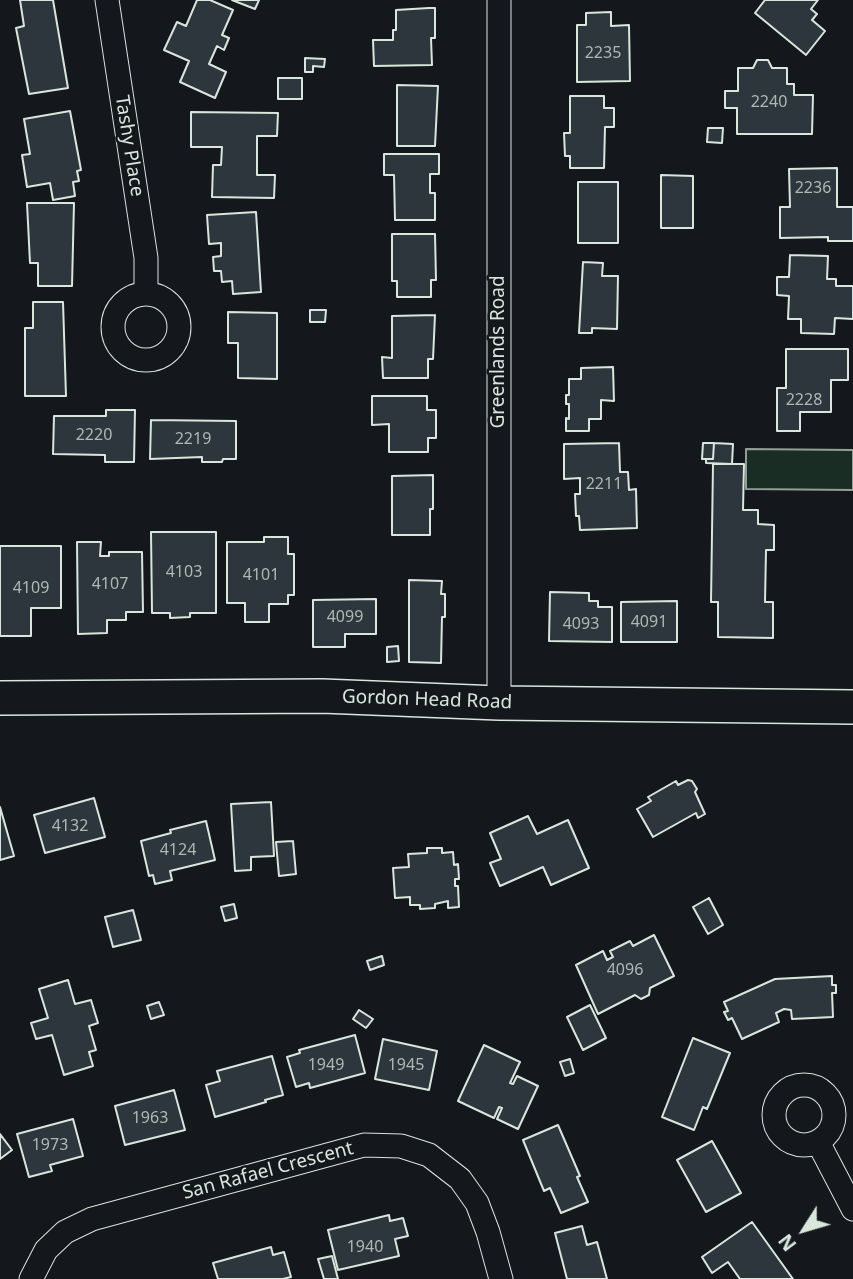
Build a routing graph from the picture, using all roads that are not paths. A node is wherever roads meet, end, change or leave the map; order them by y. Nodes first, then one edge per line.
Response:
1 (107, 0) edge
2 (499, 0) edge
3 (146, 293) dead end
4 (0, 698) edge
5 (499, 703) junction
6 (853, 707) edge
7 (818, 1142) dead end
8 (853, 1209) edge
9 (31, 1279) edge
10 (500, 1279) edge

1 - 3 street, Tashy Place
2 - 5 street, Greenlands Road
4 - 5 main road, Gordon Head Road
5 - 6 main road, Gordon Head Road
7 - 8 street
9 - 10 street, San Rafael Crescent

